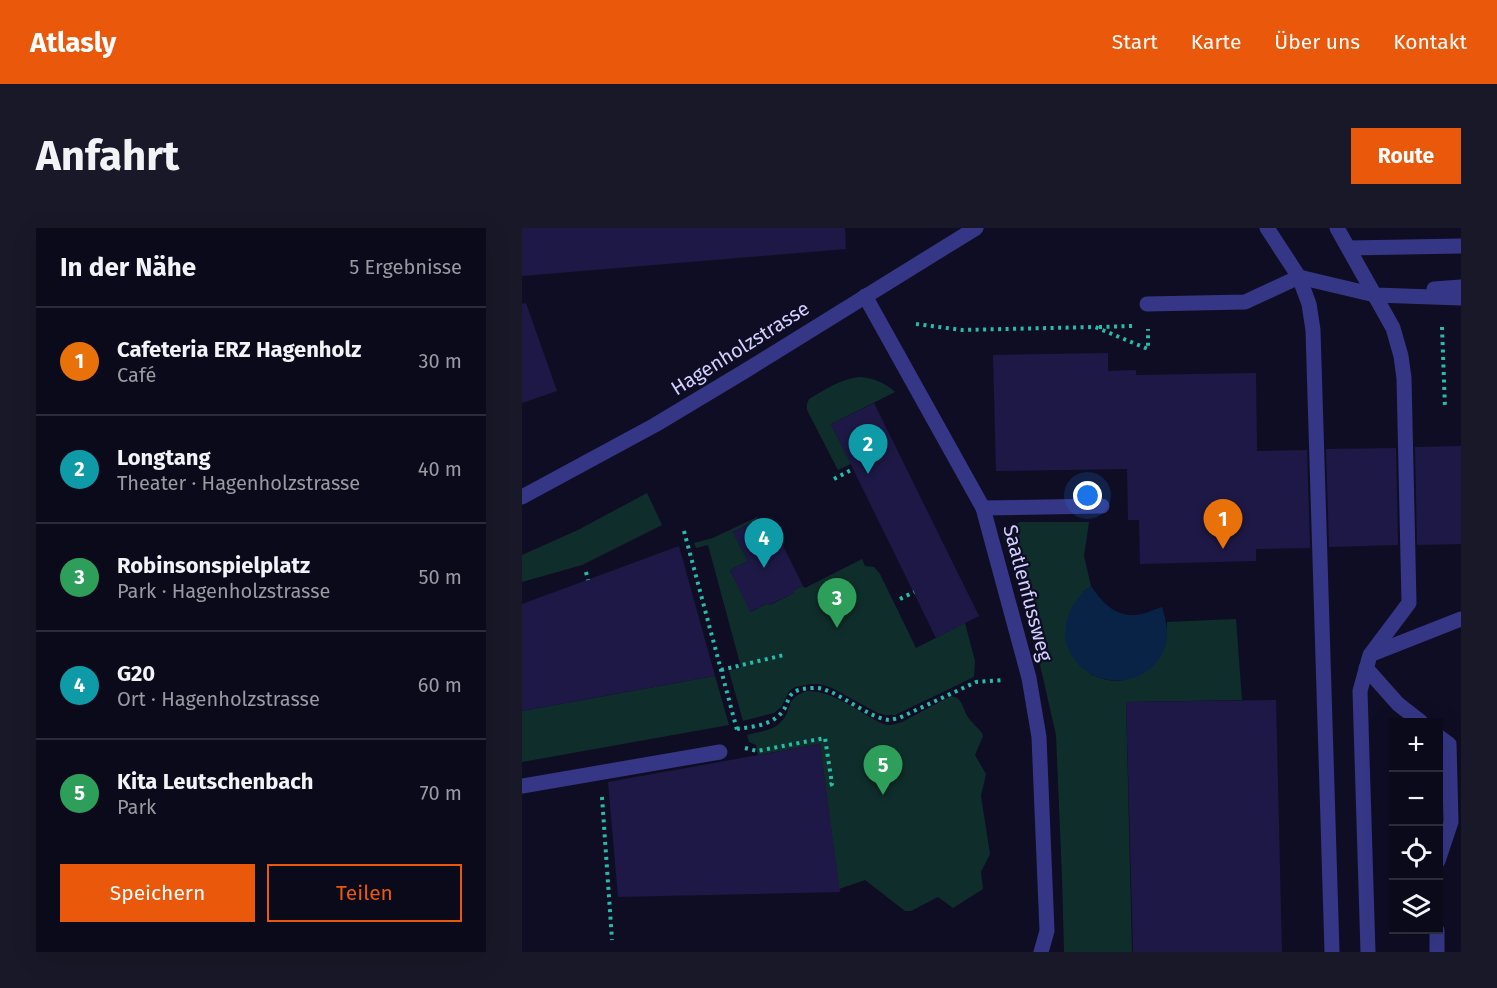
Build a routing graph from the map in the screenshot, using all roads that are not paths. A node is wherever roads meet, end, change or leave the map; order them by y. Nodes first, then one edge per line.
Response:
1 (976, 228) edge
2 (1268, 228) edge
3 (1337, 228) edge
4 (1461, 246) edge
5 (1349, 248) junction
6 (1299, 277) junction
7 (1461, 287) edge
8 (1375, 295) junction
9 (865, 296) junction
10 (1461, 298) edge
11 (1147, 304) road end
12 (522, 497) edge
13 (1102, 506) dead end
14 (983, 508) junction
15 (1461, 619) edge
16 (1368, 661) junction
17 (1415, 718) edge
18 (1443, 740) edge
19 (720, 752) road end
20 (522, 786) edge
21 (1443, 846) edge
22 (1437, 934) edge
23 (1041, 952) edge
24 (1332, 952) edge
25 (1368, 952) edge
26 (1437, 952) edge

1 - 9 street, Hagenholzstrasse
2 - 6 street
3 - 5 street
4 - 5 street
5 - 8 street
6 - 8 street
6 - 11 street
6 - 24 street
7 - 8 street
8 - 10 street
8 - 16 street
9 - 12 street, Hagenholzstrasse
9 - 14 street, Saatlenfussweg
13 - 14 street
14 - 23 street, Saatlenfussweg
15 - 16 street
16 - 17 street
16 - 25 street
18 - 21 street
19 - 20 street
22 - 26 street

